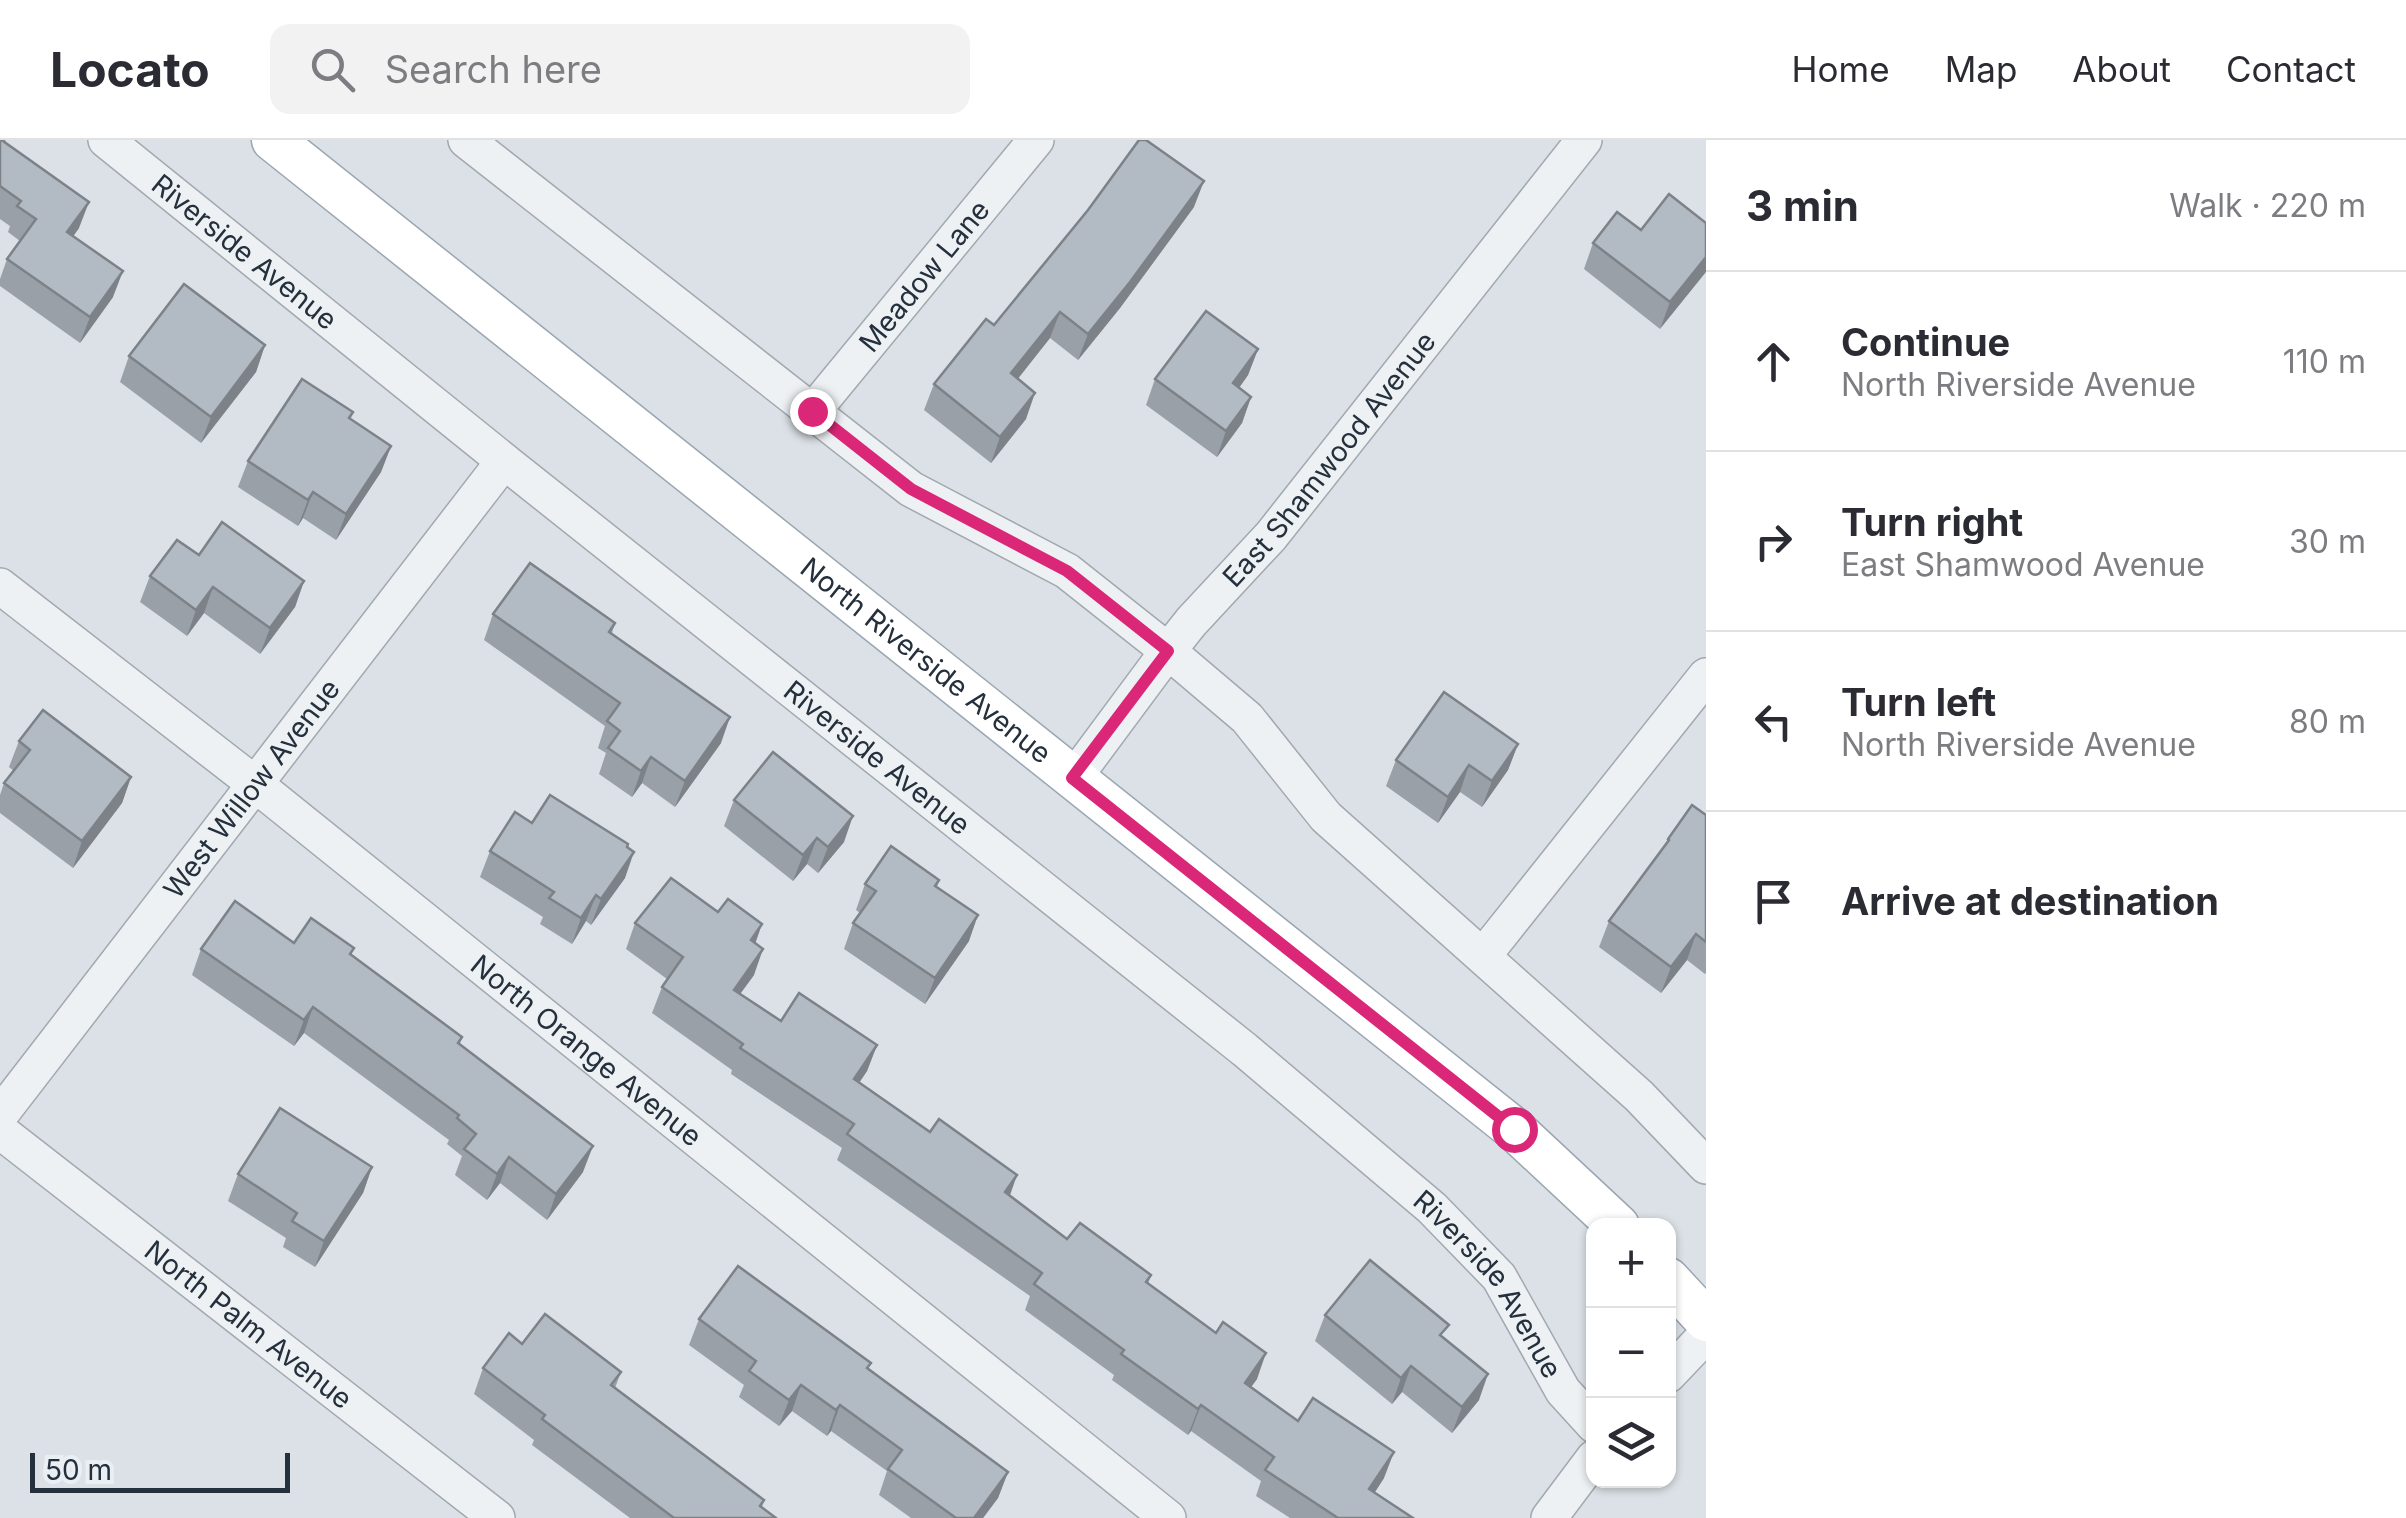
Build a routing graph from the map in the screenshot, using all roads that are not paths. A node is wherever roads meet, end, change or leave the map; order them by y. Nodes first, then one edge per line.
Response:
1 (106, 140) edge
2 (273, 140) edge
3 (466, 140) edge
4 (1036, 140) edge
5 (1584, 140) edge
6 (812, 411) junction
7 (504, 461) junction
8 (0, 586) edge
9 (1168, 651) junction
10 (1706, 676) edge
11 (1072, 778) junction
12 (255, 784) junction
13 (1483, 956) junction
14 (0, 1116) edge
15 (0, 1131) edge
16 (1706, 1166) edge
17 (1609, 1218) edge
18 (1676, 1288) edge
19 (1706, 1320) edge
20 (1706, 1335) edge
21 (1676, 1367) edge
22 (1586, 1416) edge
23 (1586, 1469) edge
24 (497, 1518) edge
25 (1168, 1518) edge
26 (1549, 1518) edge

1 - 7 street, Riverside Avenue
2 - 11 main road, North Riverside Avenue
3 - 6 street
4 - 6 street, Meadow Lane
5 - 9 street, East Shamwood Avenue
6 - 9 street
7 - 12 street, West Willow Avenue
7 - 22 street, Riverside Avenue
8 - 12 street, North Orange Avenue
9 - 11 street, East Shamwood Avenue
9 - 13 street
10 - 13 street
11 - 17 main road, North Riverside Avenue
12 - 14 street, West Willow Avenue
12 - 25 street, North Orange Avenue
13 - 16 street
15 - 24 street, North Palm Avenue
18 - 19 main road
20 - 21 street
23 - 26 street

